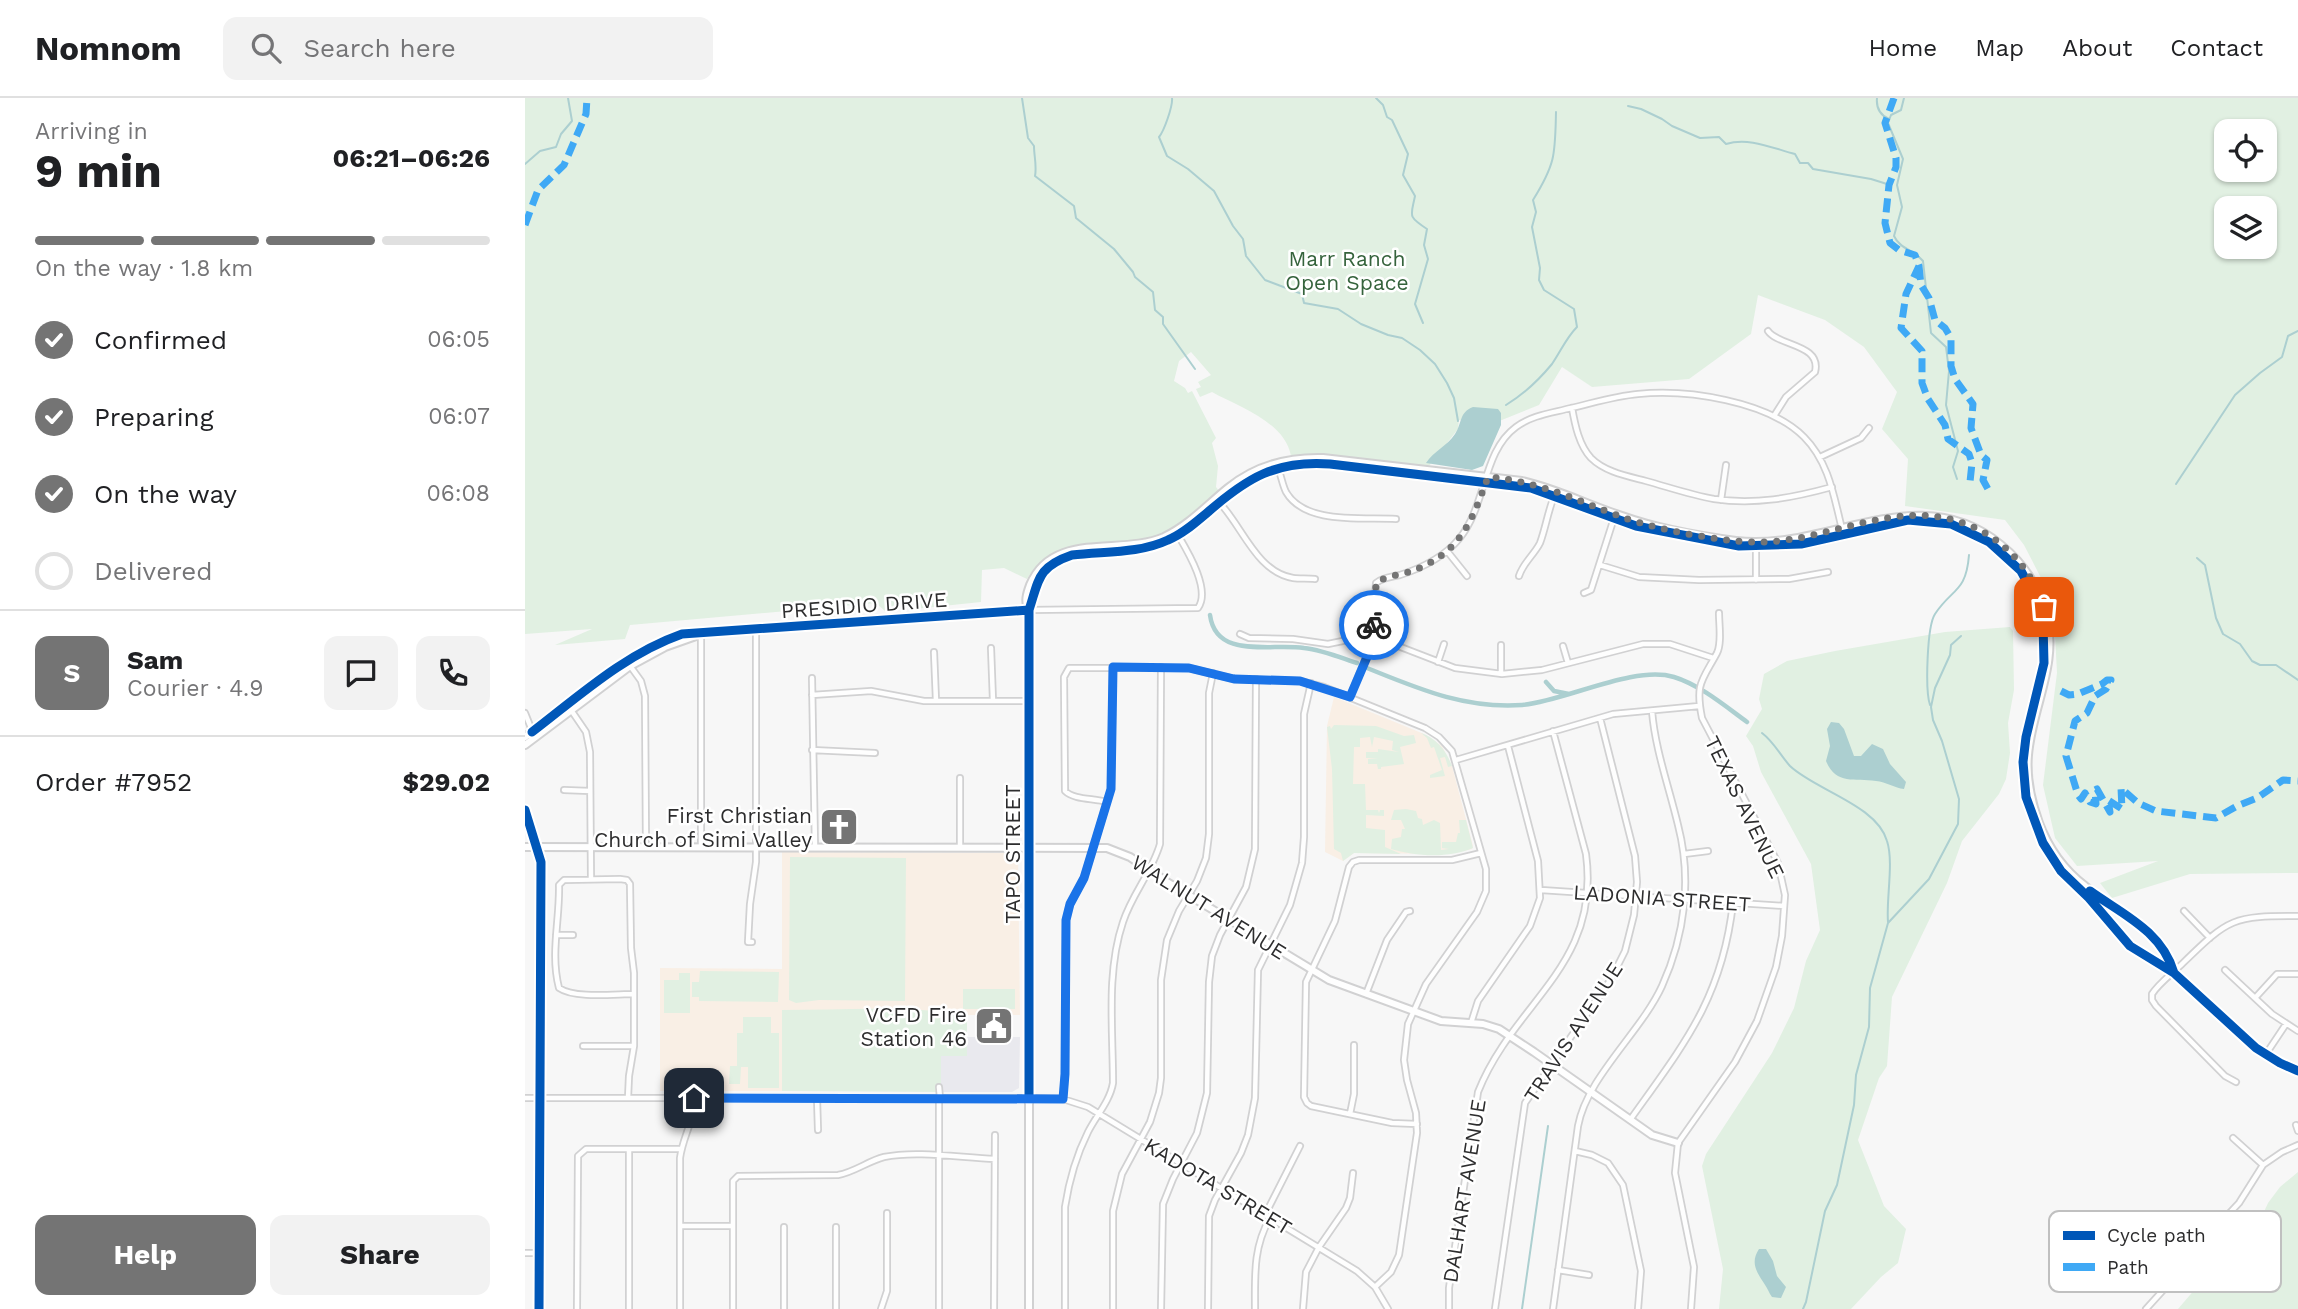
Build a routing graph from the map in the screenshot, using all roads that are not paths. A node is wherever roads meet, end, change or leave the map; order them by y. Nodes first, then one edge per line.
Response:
1 (1767, 331) dead end
2 (1571, 408) junction
3 (1774, 416) junction
4 (1868, 428) dead end
5 (1820, 457) junction
6 (1277, 465) junction
7 (1726, 465) dead end
8 (1487, 480) junction
9 (1832, 487) junction
10 (1555, 493) junction
11 (1217, 500) junction
12 (1721, 500) junction
13 (1615, 516) junction
14 (1396, 519) dead end
15 (1843, 531) junction
16 (1177, 533) junction
17 (1756, 545) junction
18 (1447, 551) junction
19 (1600, 565) junction
20 (1828, 572) dead end
21 (1467, 576) dead end
22 (1519, 576) dead end
23 (1315, 579) dead end
24 (1756, 580) junction
25 (1584, 593) dead end
26 (1029, 610) junction
27 (1719, 613) dead end
28 (756, 629) junction
29 (701, 634) junction
30 (1240, 634) dead end
31 (1373, 640) junction
32 (1444, 644) dead end
33 (1501, 645) dead end
34 (1563, 646) dead end
35 (991, 648) dead end
36 (934, 652) dead end
37 (1713, 658) junction
38 (1438, 662) junction
39 (628, 663) junction
40 (1568, 663) junction
41 (1113, 667) junction
42 (1161, 667) junction
43 (1213, 673) junction
44 (1501, 674) junction
45 (812, 678) dead end
46 (1257, 679) junction
47 (1311, 683) junction
48 (812, 695) junction
49 (1350, 697) junction
50 (936, 701) junction
51 (993, 701) junction
52 (1029, 701) junction
53 (1699, 706) junction
54 (569, 708) junction
55 (1652, 711) junction
56 (525, 713) edge
57 (1600, 718) junction
58 (1553, 730) junction
59 (533, 735) junction
60 (525, 737) edge
61 (525, 745) edge
62 (1507, 746) junction
63 (812, 750) junction
64 (876, 753) dead end
65 (1457, 760) junction
66 (960, 778) dead end
67 (564, 790) dead end
68 (590, 791) junction
69 (1107, 802) junction
70 (525, 810) edge
71 (538, 846) junction
72 (525, 847) edge
73 (590, 847) junction
74 (646, 847) junction
75 (701, 847) junction
76 (756, 847) junction
77 (815, 847) junction
78 (960, 847) junction
79 (1029, 847) junction
80 (1092, 847) junction
81 (1708, 850) dead end
82 (1481, 853) junction
83 (1684, 853) junction
84 (1149, 870) junction
85 (591, 879) junction
86 (1541, 890) junction
87 (1588, 893) junction
88 (1188, 896) junction
89 (1637, 896) junction
90 (1685, 900) junction
91 (1733, 903) junction
92 (1784, 906) junction
93 (1410, 911) dead end
94 (2184, 911) dead end
95 (2298, 916) edge
96 (1229, 920) junction
97 (556, 935) junction
98 (573, 935) dead end
99 (2210, 937) junction
100 (753, 942) dead end
101 (1270, 945) junction
102 (1311, 970) junction
103 (2225, 970) dead end
104 (2174, 973) junction
105 (2298, 974) edge
106 (634, 994) junction
107 (1366, 994) junction
108 (2255, 998) junction
109 (1412, 1011) junction
110 (1471, 1023) junction
111 (2286, 1024) junction
112 (2298, 1031) edge
113 (1511, 1037) junction
114 (1354, 1045) dead end
115 (583, 1046) dead end
116 (634, 1046) junction
117 (2266, 1055) junction
118 (1552, 1064) junction
119 (2298, 1071) edge
120 (2236, 1082) dead end
121 (939, 1087) dead end
122 (1591, 1092) junction
123 (525, 1098) edge
124 (541, 1098) junction
125 (628, 1098) junction
126 (694, 1098) junction
127 (817, 1098) junction
128 (939, 1098) junction
129 (1029, 1098) junction
130 (1063, 1099) junction
131 (1098, 1113) junction
132 (1350, 1114) junction
133 (1630, 1120) junction
134 (1417, 1124) junction
135 (2296, 1125) dead end
136 (818, 1130) dead end
137 (2298, 1131) edge
138 (995, 1135) dead end
139 (1140, 1138) junction
140 (2233, 1138) dead end
141 (1678, 1143) junction
142 (2298, 1144) edge
143 (1300, 1146) dead end
144 (629, 1149) junction
145 (681, 1149) junction
146 (1575, 1151) junction
147 (939, 1156) junction
148 (995, 1159) junction
149 (1181, 1163) junction
150 (2263, 1165) junction
151 (1353, 1173) dead end
152 (1221, 1188) junction
153 (2231, 1211) edge
154 (887, 1213) dead end
155 (1268, 1216) junction
156 (680, 1226) junction
157 (733, 1226) junction
158 (784, 1227) dead end
159 (836, 1227) dead end
160 (1319, 1247) junction
161 (525, 1253) edge
162 (540, 1253) junction
163 (1558, 1270) junction
164 (1589, 1275) dead end
165 (1375, 1287) junction
166 (2161, 1292) edge
167 (539, 1309) edge
168 (577, 1309) edge
169 (629, 1309) edge
170 (680, 1309) edge
171 (733, 1309) edge
172 (784, 1309) edge
173 (836, 1309) edge
174 (881, 1309) edge
175 (939, 1309) edge
176 (994, 1309) edge
177 (1029, 1309) edge
178 (1065, 1309) edge
179 (1113, 1309) edge
180 (1161, 1309) edge
181 (1208, 1309) edge
182 (1255, 1309) edge
183 (1303, 1309) edge
184 (1388, 1309) edge
185 (1449, 1309) edge
186 (1495, 1309) edge
187 (1553, 1309) edge
188 (1638, 1309) edge
189 (1691, 1309) edge
190 (2146, 1309) edge

1 - 3 street
2 - 3 street
2 - 8 street
2 - 12 street
3 - 5 street
4 - 5 street
5 - 9 street
6 - 8 street, TAPO STREET
6 - 11 street, TAPO STREET
6 - 14 street
7 - 12 street
8 - 10 street, TAPO STREET
8 - 18 street
9 - 12 street
9 - 15 street
10 - 13 street, TAPO STREET
10 - 22 street
11 - 16 street, TAPO STREET
11 - 23 street
13 - 17 street, TAPO STREET
13 - 19 street
15 - 17 street, TAPO STREET
15 - 104 street
15 - 104 street
16 - 26 street, TAPO STREET
16 - 26 street, PRESIDIO DRIVE
17 - 24 street
18 - 21 street
18 - 31 street
19 - 24 street
19 - 25 street
20 - 24 street
26 - 28 street, PRESIDIO DRIVE
26 - 52 street, TAPO STREET
27 - 37 street
28 - 29 street, PRESIDIO DRIVE
28 - 76 street
29 - 39 street, PRESIDIO DRIVE
29 - 75 street
30 - 31 street
31 - 38 street
31 - 49 street
32 - 38 street
33 - 44 street
34 - 40 street
35 - 51 street
36 - 50 street
37 - 40 street
37 - 53 street
38 - 44 street
39 - 54 street, PRESIDIO DRIVE
39 - 74 street
40 - 44 street
41 - 42 street
41 - 69 street
41 - 69 street
42 - 43 street
42 - 84 street
43 - 46 street
43 - 88 street
45 - 48 street
46 - 47 street
46 - 96 street
47 - 49 street
47 - 101 street
48 - 50 street
48 - 63 street
49 - 65 street
50 - 51 street
51 - 52 street
52 - 79 street, TAPO STREET
53 - 55 street
53 - 92 street, TEXAS AVENUE
54 - 59 street, PRESIDIO DRIVE
54 - 68 street
55 - 57 street
55 - 83 street
56 - 59 street
57 - 58 street
57 - 89 street, TRAVIS AVENUE
58 - 62 street
58 - 87 street, DALHART AVENUE
59 - 60 street, PRESIDIO DRIVE
59 - 61 street, PRESIDIO DRIVE
62 - 65 street
62 - 86 street
63 - 64 street
63 - 77 street
65 - 82 street
66 - 78 street
67 - 68 street
68 - 73 street
69 - 80 street
70 - 71 main road
71 - 72 street, WALNUT AVENUE
71 - 73 street, WALNUT AVENUE
71 - 124 main road
73 - 74 street, WALNUT AVENUE
73 - 85 street
74 - 75 street, WALNUT AVENUE
75 - 76 street, WALNUT AVENUE
76 - 77 street, WALNUT AVENUE
76 - 100 street
77 - 78 street, WALNUT AVENUE
78 - 79 street, WALNUT AVENUE
79 - 80 street, WALNUT AVENUE
79 - 129 street, TAPO STREET
80 - 84 street, WALNUT AVENUE
80 - 130 street
81 - 83 street
82 - 102 street
82 - 109 street
83 - 90 street
84 - 88 street, WALNUT AVENUE
84 - 131 street
85 - 97 street
85 - 106 street
86 - 87 street, LADONIA STREET
86 - 110 street
87 - 89 street, LADONIA STREET
87 - 113 street, DALHART AVENUE
88 - 96 street, WALNUT AVENUE
88 - 139 street
89 - 90 street, LADONIA STREET
89 - 118 street, TRAVIS AVENUE
90 - 91 street, LADONIA STREET
90 - 122 street
91 - 92 street, LADONIA STREET
91 - 133 street
92 - 141 street, TEXAS AVENUE
93 - 107 street
94 - 99 street
95 - 99 street
96 - 101 street, WALNUT AVENUE
96 - 149 street
97 - 98 street
97 - 106 street
99 - 104 street
101 - 102 street, WALNUT AVENUE
101 - 152 street
102 - 107 street, WALNUT AVENUE
102 - 132 street
103 - 108 street
104 - 117 street
104 - 120 street
105 - 108 street
106 - 116 street
107 - 109 street, WALNUT AVENUE
108 - 111 street
109 - 110 street, WALNUT AVENUE
109 - 134 street
110 - 113 street, WALNUT AVENUE
111 - 112 street
111 - 117 street
113 - 118 street, WALNUT AVENUE
113 - 185 street, DALHART AVENUE
114 - 132 street
115 - 116 street
116 - 125 street
117 - 119 street
118 - 122 street, WALNUT AVENUE
118 - 186 street, TRAVIS AVENUE
121 - 128 street
122 - 133 street, WALNUT AVENUE
122 - 146 street
123 - 124 street, KADOTA STREET
124 - 125 street, KADOTA STREET
124 - 162 main road
125 - 126 street, KADOTA STREET
126 - 127 street, KADOTA STREET
126 - 145 street
127 - 128 street, KADOTA STREET
127 - 136 street
128 - 129 street, KADOTA STREET
128 - 147 street
129 - 130 street, KADOTA STREET
129 - 177 street, TAPO STREET
130 - 131 street, KADOTA STREET
131 - 139 street, KADOTA STREET
131 - 178 street
132 - 134 street
133 - 141 street, WALNUT AVENUE
134 - 165 street
135 - 137 street
138 - 148 street
139 - 149 street, KADOTA STREET
139 - 179 street
140 - 150 street
141 - 189 street
142 - 150 street
143 - 155 street
144 - 145 street
144 - 168 street
144 - 169 street
145 - 156 street
146 - 163 street
146 - 188 street
147 - 148 street
147 - 157 street
147 - 175 street
148 - 176 street
149 - 152 street, KADOTA STREET
149 - 180 street
150 - 153 street
151 - 160 street
152 - 155 street, KADOTA STREET
152 - 181 street
154 - 174 street
155 - 160 street, KADOTA STREET
155 - 182 street
156 - 157 street
156 - 170 street
157 - 171 street
158 - 172 street
159 - 173 street
160 - 165 street, KADOTA STREET
160 - 183 street
161 - 162 street
162 - 167 main road
163 - 164 street
163 - 187 street
165 - 184 street, KADOTA STREET
166 - 190 street

